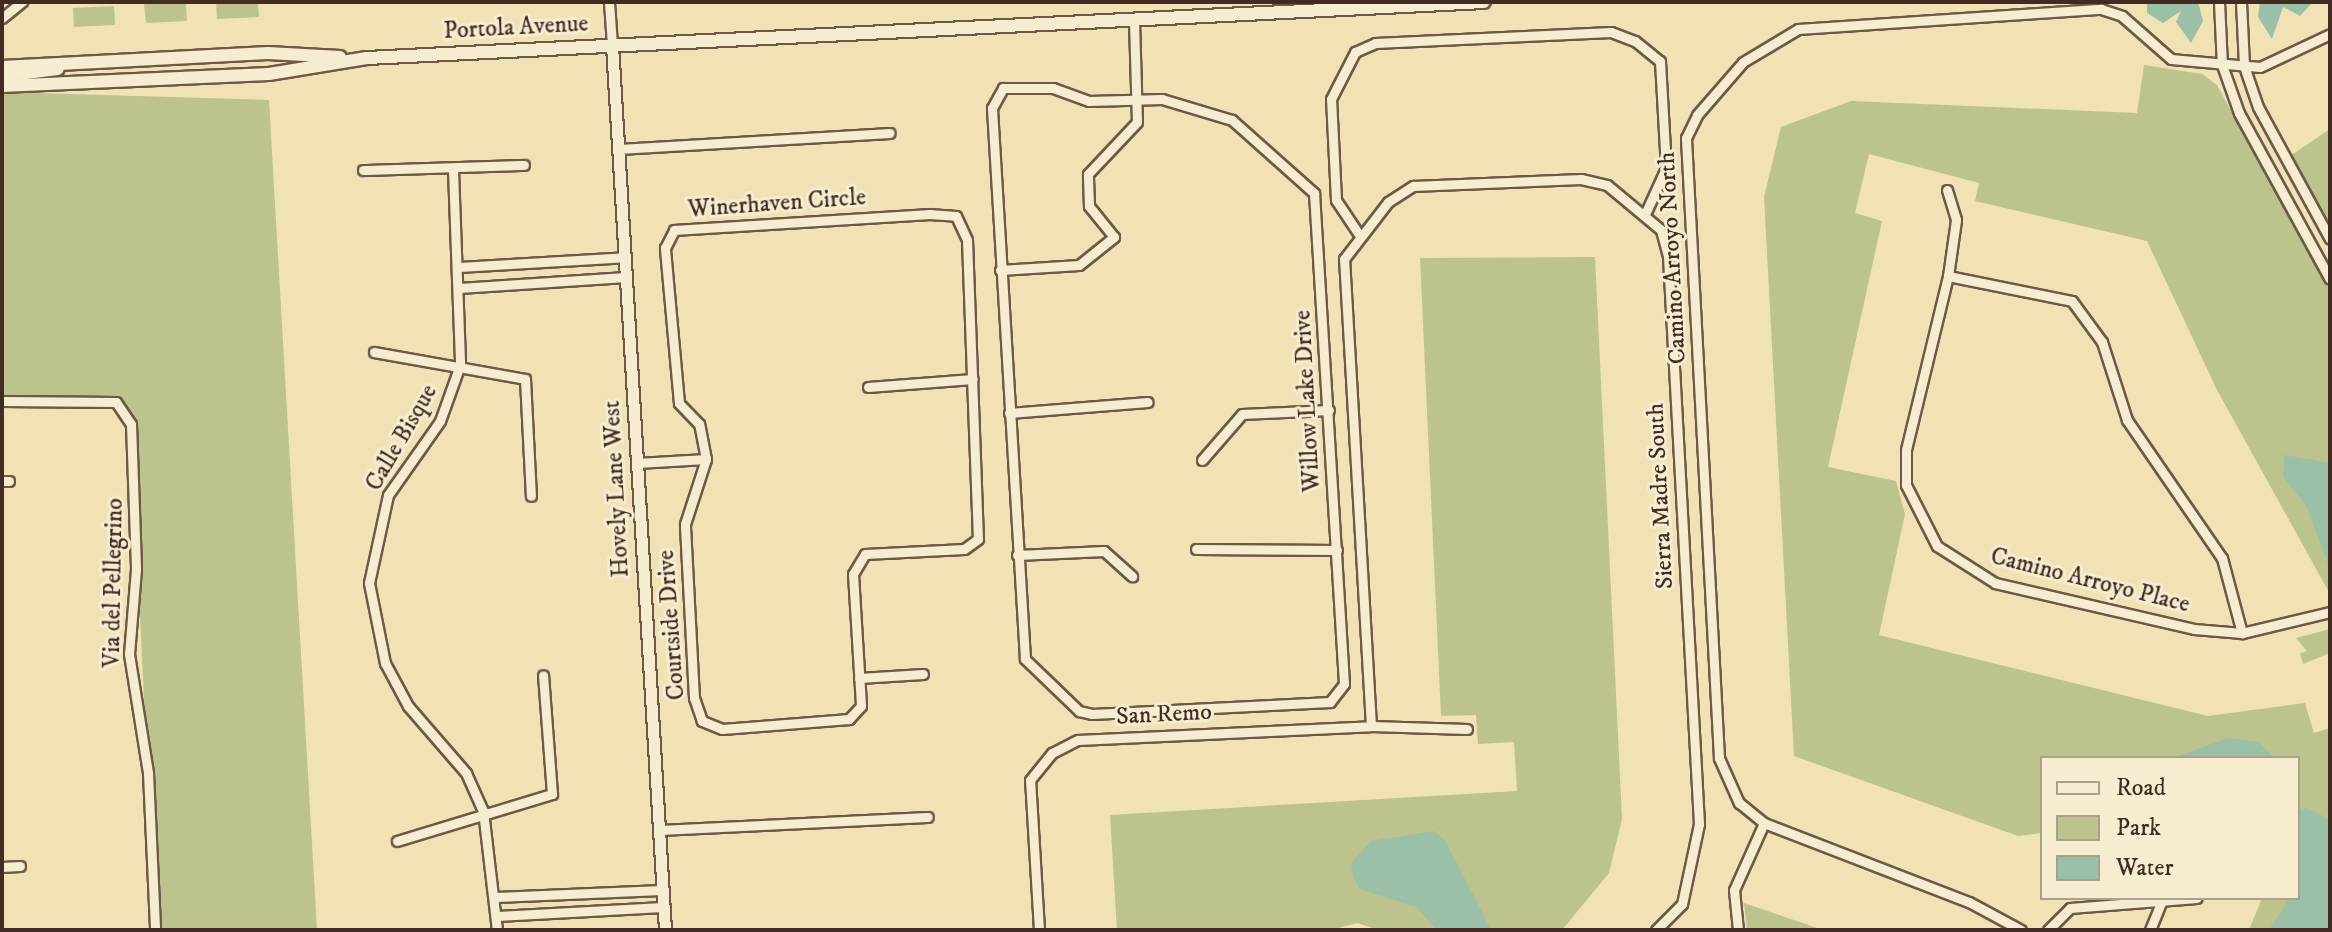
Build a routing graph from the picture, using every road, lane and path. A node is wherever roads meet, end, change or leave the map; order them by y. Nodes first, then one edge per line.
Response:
1 (22, 2) edge
2 (609, 2) edge
3 (1484, 2) edge
4 (2219, 2) edge
5 (2241, 2) edge
6 (2, 18) edge
7 (1134, 20) junction
8 (2330, 34) edge
9 (612, 45) junction
10 (367, 58) junction
11 (67, 64) junction
12 (2222, 65) junction
13 (2244, 66) junction
14 (2, 67) edge
15 (2, 76) edge
16 (2, 86) edge
17 (1139, 99) junction
18 (890, 133) dead end
19 (619, 149) junction
20 (524, 165) dead end
21 (363, 170) dead end
22 (453, 170) junction
23 (1947, 190) dead end
24 (1646, 212) junction
25 (1360, 236) junction
26 (2330, 239) edge
27 (625, 257) junction
28 (515, 263) junction
29 (459, 267) junction
30 (1000, 270) junction
31 (1948, 276) junction
32 (626, 277) junction
33 (2330, 279) edge
34 (517, 285) junction
35 (459, 288) junction
36 (374, 352) dead end
37 (460, 365) junction
38 (973, 379) junction
39 (868, 387) dead end
40 (2, 401) edge
41 (1148, 402) dead end
42 (1329, 410) junction
43 (1009, 413) junction
44 (706, 459) junction
45 (1202, 460) dead end
46 (637, 463) junction
47 (531, 496) dead end
48 (1196, 549) dead end
49 (1337, 550) junction
50 (1017, 555) junction
51 (1132, 576) dead end
52 (2330, 612) edge
53 (2242, 633) junction
54 (923, 674) dead end
55 (543, 675) dead end
56 (859, 678) junction
57 (1371, 726) junction
58 (1467, 729) dead end
59 (483, 811) junction
60 (928, 817) dead end
61 (1764, 823) junction
62 (659, 830) junction
63 (397, 841) dead end
64 (20, 866) dead end
65 (2, 867) edge
66 (662, 890) junction
67 (552, 894) junction
68 (496, 897) junction
69 (2183, 900) edge
70 (2161, 903) junction
71 (663, 907) junction
72 (555, 914) junction
73 (497, 916) junction
74 (155, 930) edge
75 (497, 930) edge
76 (665, 930) edge
77 (1039, 930) edge
78 (1656, 930) edge
79 (1738, 930) edge
80 (2021, 930) edge
81 (2048, 930) edge
82 (2150, 930) edge

1 - 6 street
2 - 9 street
3 - 7 main road, Portola Avenue
4 - 12 street
5 - 13 street
7 - 9 main road, Portola Avenue
7 - 17 street
8 - 13 street, Camino Arroyo North
9 - 10 main road, Portola Avenue
9 - 19 street, Hovely Lane West
10 - 11 main road, Portola Avenue
10 - 16 main road, Portola Avenue
11 - 14 main road, Portola Avenue
11 - 15 main road
12 - 13 street, Camino Arroyo North
12 - 33 street
12 - 61 street, Camino Arroyo North
13 - 26 street
17 - 30 street
17 - 30 street, Willow Lake Drive
17 - 42 street, Willow Lake Drive
18 - 19 street
19 - 27 street, Hovely Lane West
20 - 22 street
21 - 22 street
22 - 29 street, Calle Bisque
23 - 31 street, Camino Arroyo Place
24 - 25 street, Sierra Madre South
24 - 25 street
24 - 78 street, Sierra Madre South
25 - 57 street
27 - 28 street
27 - 32 street, Hovely Lane West
28 - 29 street
28 - 34 street
29 - 35 street, Calle Bisque
30 - 43 street, Willow Lake Drive
31 - 53 street
31 - 53 street, Camino Arroyo Place
32 - 34 street
32 - 46 street, Hovely Lane West
34 - 35 street
35 - 37 street, Calle Bisque
36 - 37 street
37 - 47 street
37 - 59 street, Calle Bisque
38 - 39 street
38 - 44 street, Winerhaven Circle
38 - 56 street, Courtside Drive
40 - 74 street, Via del Pellegrino
41 - 43 street
42 - 45 street
42 - 49 street, Willow Lake Drive
43 - 50 street, Willow Lake Drive
44 - 46 street
44 - 56 street, Courtside Drive
46 - 62 street, Hovely Lane West
48 - 49 street
49 - 50 street, Willow Lake Drive
50 - 51 street
52 - 53 street, Camino Arroyo Place
54 - 56 street
55 - 59 street
57 - 58 street, San Remo
57 - 77 street, San Remo
59 - 63 street
59 - 68 street, Calle Bisque
60 - 62 street
61 - 79 street
61 - 80 street
62 - 66 street, Hovely Lane West
64 - 65 street
66 - 67 street
66 - 71 street, Hovely Lane West
67 - 68 street
67 - 72 street
68 - 73 street, Calle Bisque
69 - 70 street
70 - 81 street
70 - 82 street
71 - 72 street
71 - 76 street, Hovely Lane West
72 - 73 street
73 - 75 street, Calle Bisque

